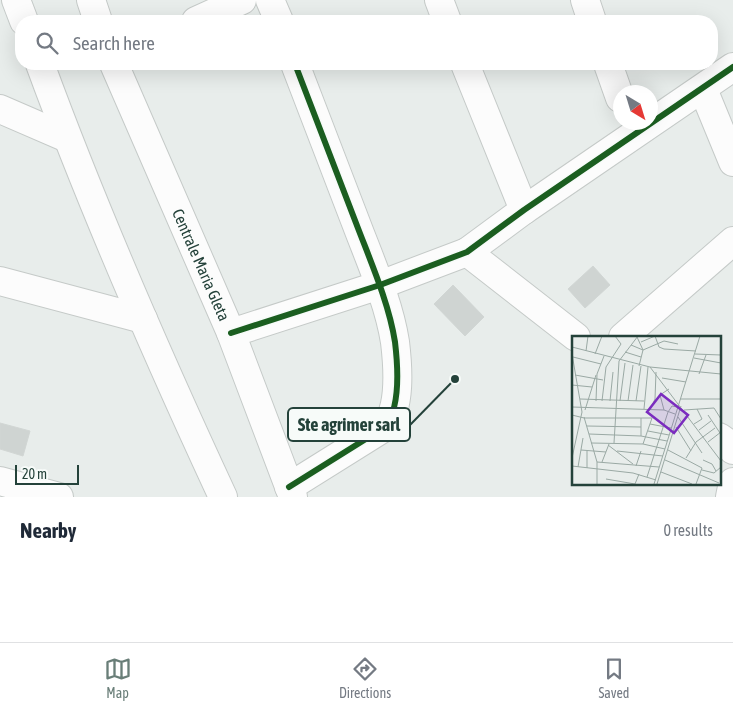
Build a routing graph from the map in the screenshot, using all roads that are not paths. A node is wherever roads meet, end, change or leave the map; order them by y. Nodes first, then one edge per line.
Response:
1 (16, 0) edge
2 (91, 0) edge
3 (242, 0) edge
4 (270, 0) edge
5 (439, 0) edge
6 (585, 0) edge
7 (22, 15) edge
8 (96, 15) edge
9 (209, 15) edge
10 (276, 15) edge
11 (445, 15) edge
12 (590, 15) edge
13 (733, 67) edge
14 (42, 70) edge
15 (117, 70) edge
16 (297, 70) edge
17 (467, 70) edge
18 (610, 70) edge
19 (615, 85) edge
20 (703, 89) junction
21 (0, 108) edge
22 (658, 114) edge
23 (631, 130) edge
24 (67, 138) junction
25 (733, 162) edge
26 (524, 210) junction
27 (733, 241) edge
28 (467, 252) junction
29 (0, 281) edge
30 (380, 285) junction
31 (143, 319) junction
32 (231, 333) junction
33 (575, 336) edge
34 (624, 336) edge
35 (0, 481) edge
36 (733, 482) edge
37 (291, 492) edge
38 (59, 497) edge
39 (223, 497) edge
40 (730, 497) edge

1 - 7 street
2 - 8 street
3 - 9 street
4 - 10 street
5 - 11 street
6 - 12 street
13 - 20 street
14 - 24 street
15 - 32 street, Centrale Maria Gleta
16 - 30 street
17 - 26 street
18 - 19 street
20 - 22 street
20 - 25 street
21 - 24 street
23 - 26 street
24 - 31 street
26 - 28 street
27 - 34 street
28 - 30 street
28 - 33 street
29 - 31 street
30 - 32 street
30 - 37 street
31 - 39 street
32 - 37 street, Centrale Maria Gleta
35 - 38 street
36 - 40 street

